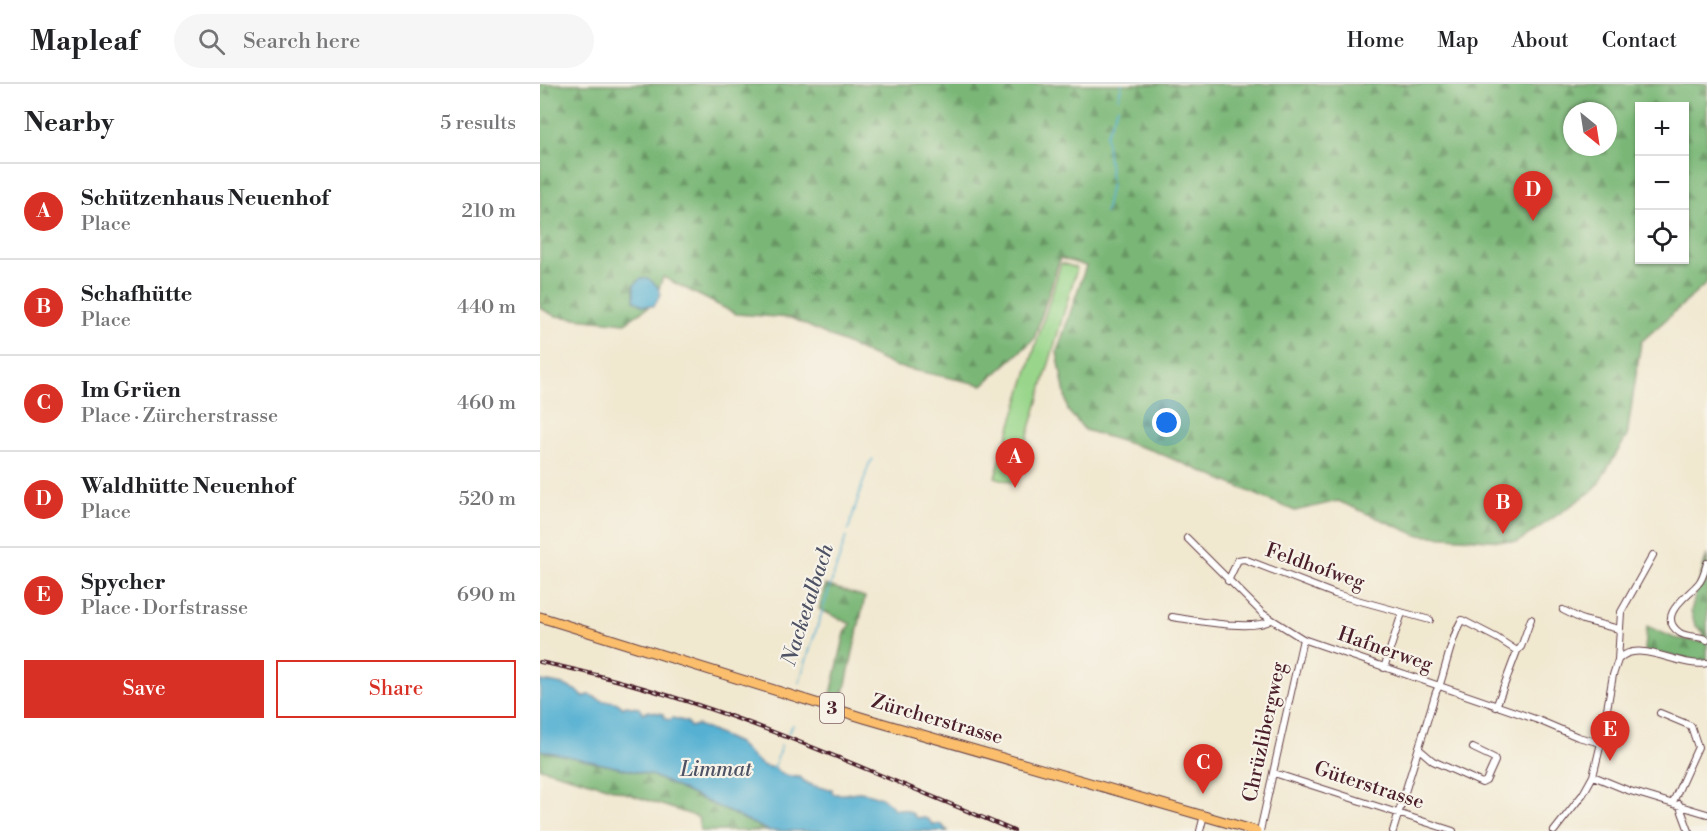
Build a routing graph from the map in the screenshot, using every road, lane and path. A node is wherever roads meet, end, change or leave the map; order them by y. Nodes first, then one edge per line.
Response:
1 (1187, 538) dead end
2 (1653, 555) dead end
3 (1707, 563) edge
4 (1228, 580) junction
5 (1563, 610) dead end
6 (1402, 613) junction
7 (540, 617) edge
8 (1172, 617) dead end
9 (1531, 619) dead end
10 (1270, 620) junction
11 (1430, 620) dead end
12 (1619, 629) junction
13 (1303, 639) junction
14 (1707, 640) edge
15 (1516, 651) junction
16 (1618, 660) junction
17 (1707, 663) edge
18 (1384, 668) junction
19 (1438, 687) junction
20 (1496, 707) junction
21 (1660, 713) dead end
22 (1601, 743) junction
23 (1473, 748) dead end
24 (1419, 749) junction
25 (1274, 773) junction
26 (1593, 776) junction
27 (1676, 803) junction
28 (1398, 814) junction
29 (1707, 814) edge
30 (1204, 815) junction
31 (1201, 829) edge
32 (1258, 831) edge
33 (1393, 831) edge
34 (1453, 831) edge
35 (1554, 831) edge
36 (1689, 831) edge

1 - 4 street, Hafnerweg
2 - 12 street
3 - 14 street
4 - 6 street, Feldhofweg
4 - 10 street, Hafnerweg
5 - 12 street
6 - 11 street, Feldhofweg
6 - 18 street
7 - 30 main road, Zürcherstrasse / 3
8 - 10 street
9 - 15 street
10 - 13 street, Hafnerweg
12 - 16 street
13 - 18 street, Hafnerweg
13 - 25 street, Chrüzlibergweg
15 - 19 street
15 - 20 street
16 - 17 street
16 - 22 street
18 - 19 street, Hafnerweg
19 - 20 street, Hafnerweg
19 - 24 street
20 - 22 street, Hafnerweg
21 - 27 street
22 - 26 street
23 - 24 street
24 - 28 street
25 - 28 street, Güterstrasse
25 - 32 street, Chrüzlibergweg
26 - 27 street
26 - 35 street
27 - 29 street
27 - 36 street
28 - 33 street
28 - 34 street, Güterstrasse
30 - 31 street
30 - 32 main road, Zürcherstrasse / 3

